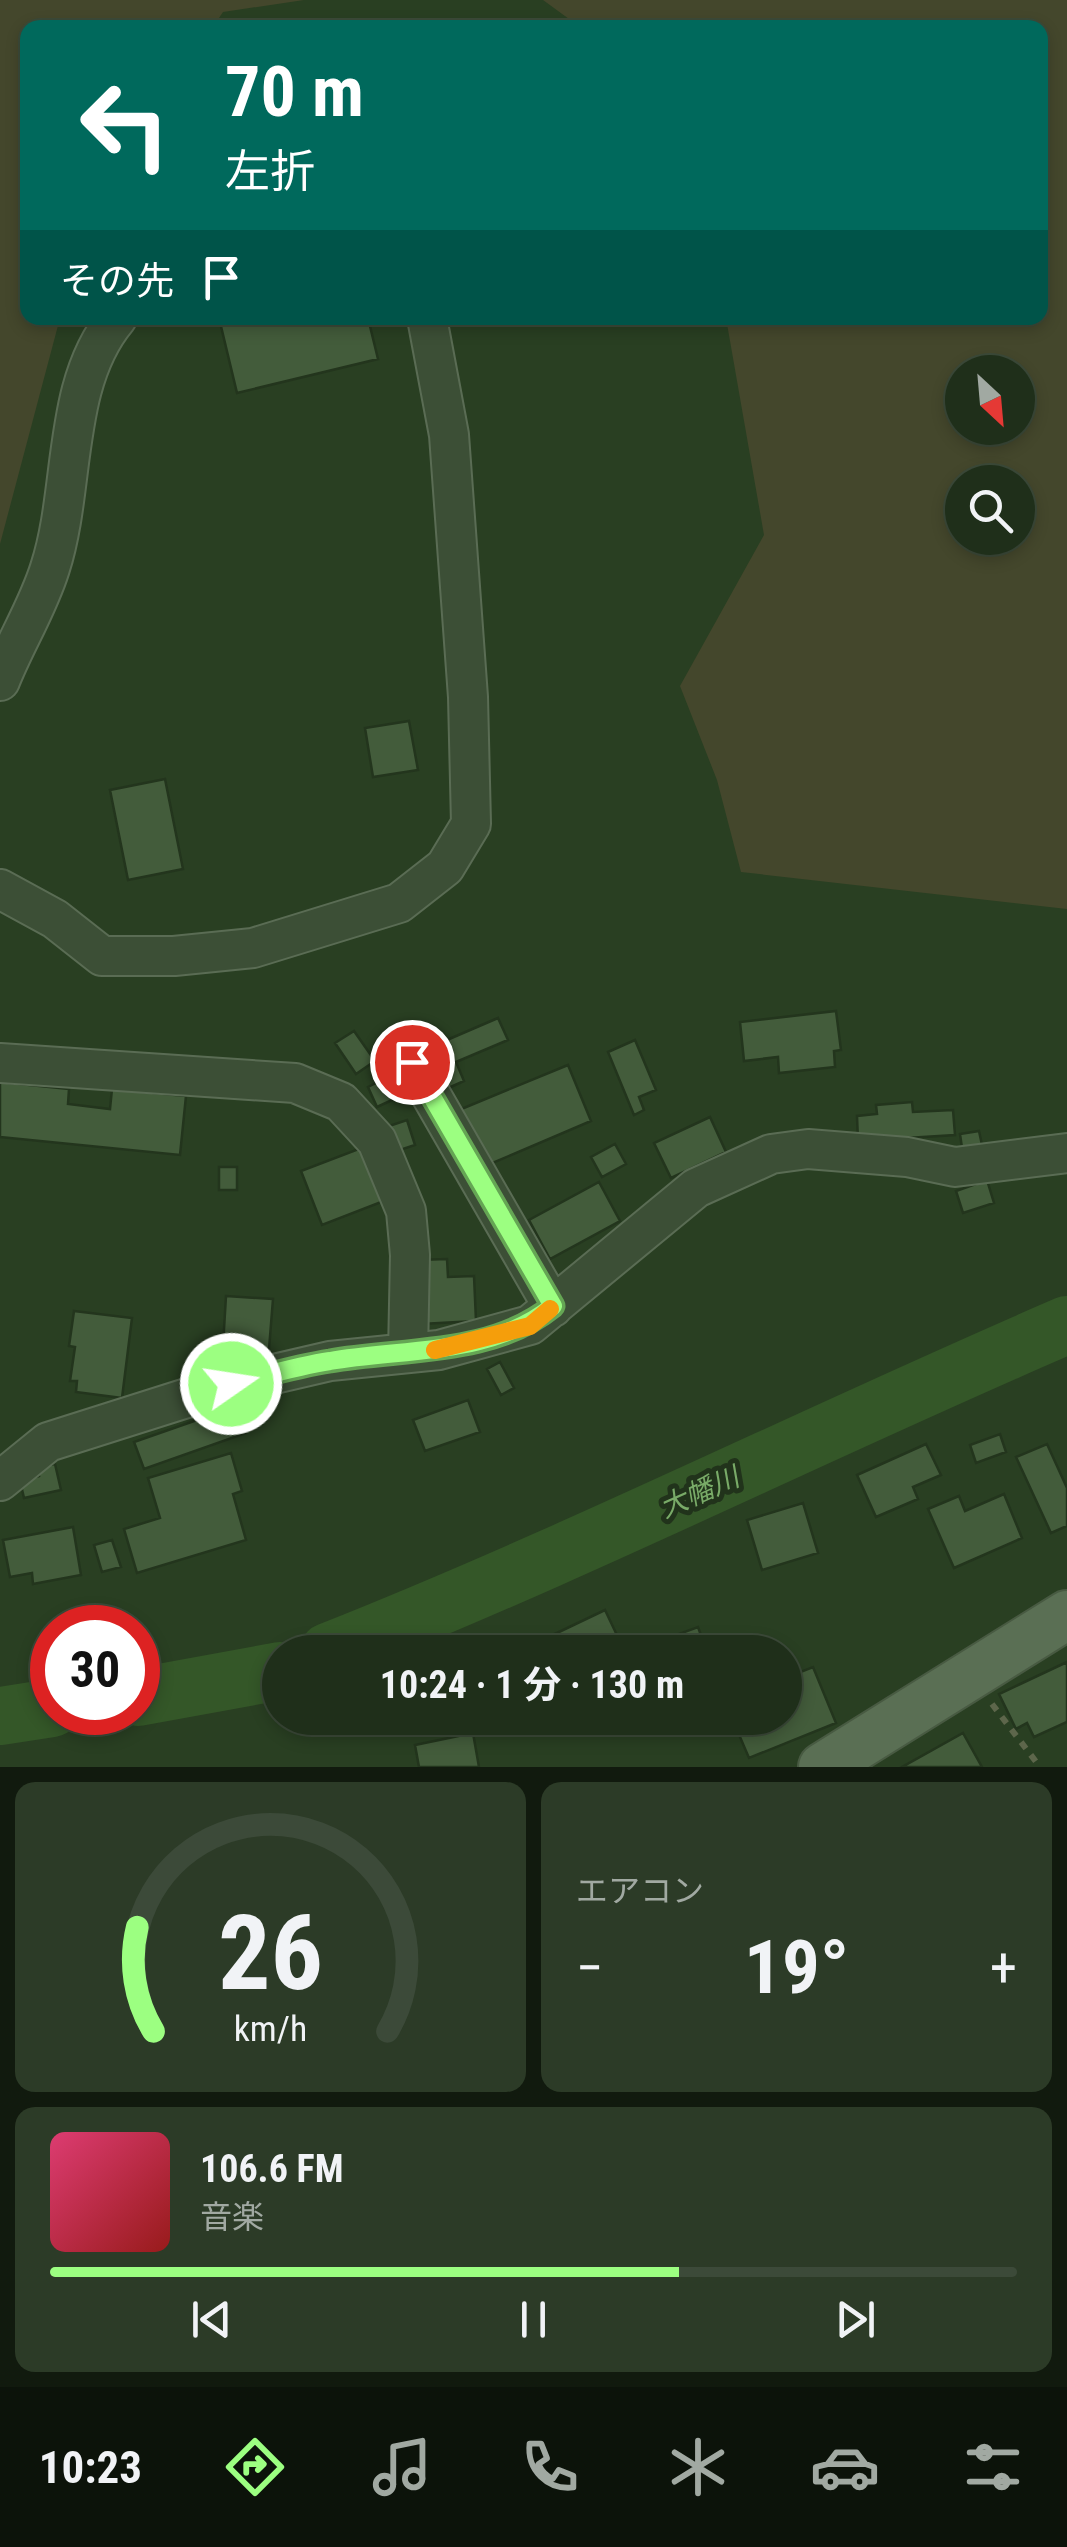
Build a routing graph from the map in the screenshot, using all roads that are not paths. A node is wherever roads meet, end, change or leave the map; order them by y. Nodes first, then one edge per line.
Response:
1 (111, 325) edge
2 (428, 325) edge
3 (0, 681) edge
4 (0, 889) edge
5 (412, 1062) dead end
6 (0, 1063) edge
7 (1067, 1153) edge
8 (553, 1306) junction
9 (408, 1353) junction
10 (0, 1481) edge
11 (1067, 1615) edge
12 (823, 1767) edge

1 - 3 street
2 - 4 street
5 - 8 street
6 - 9 street
7 - 8 street
8 - 9 street
9 - 10 street
11 - 12 main road

